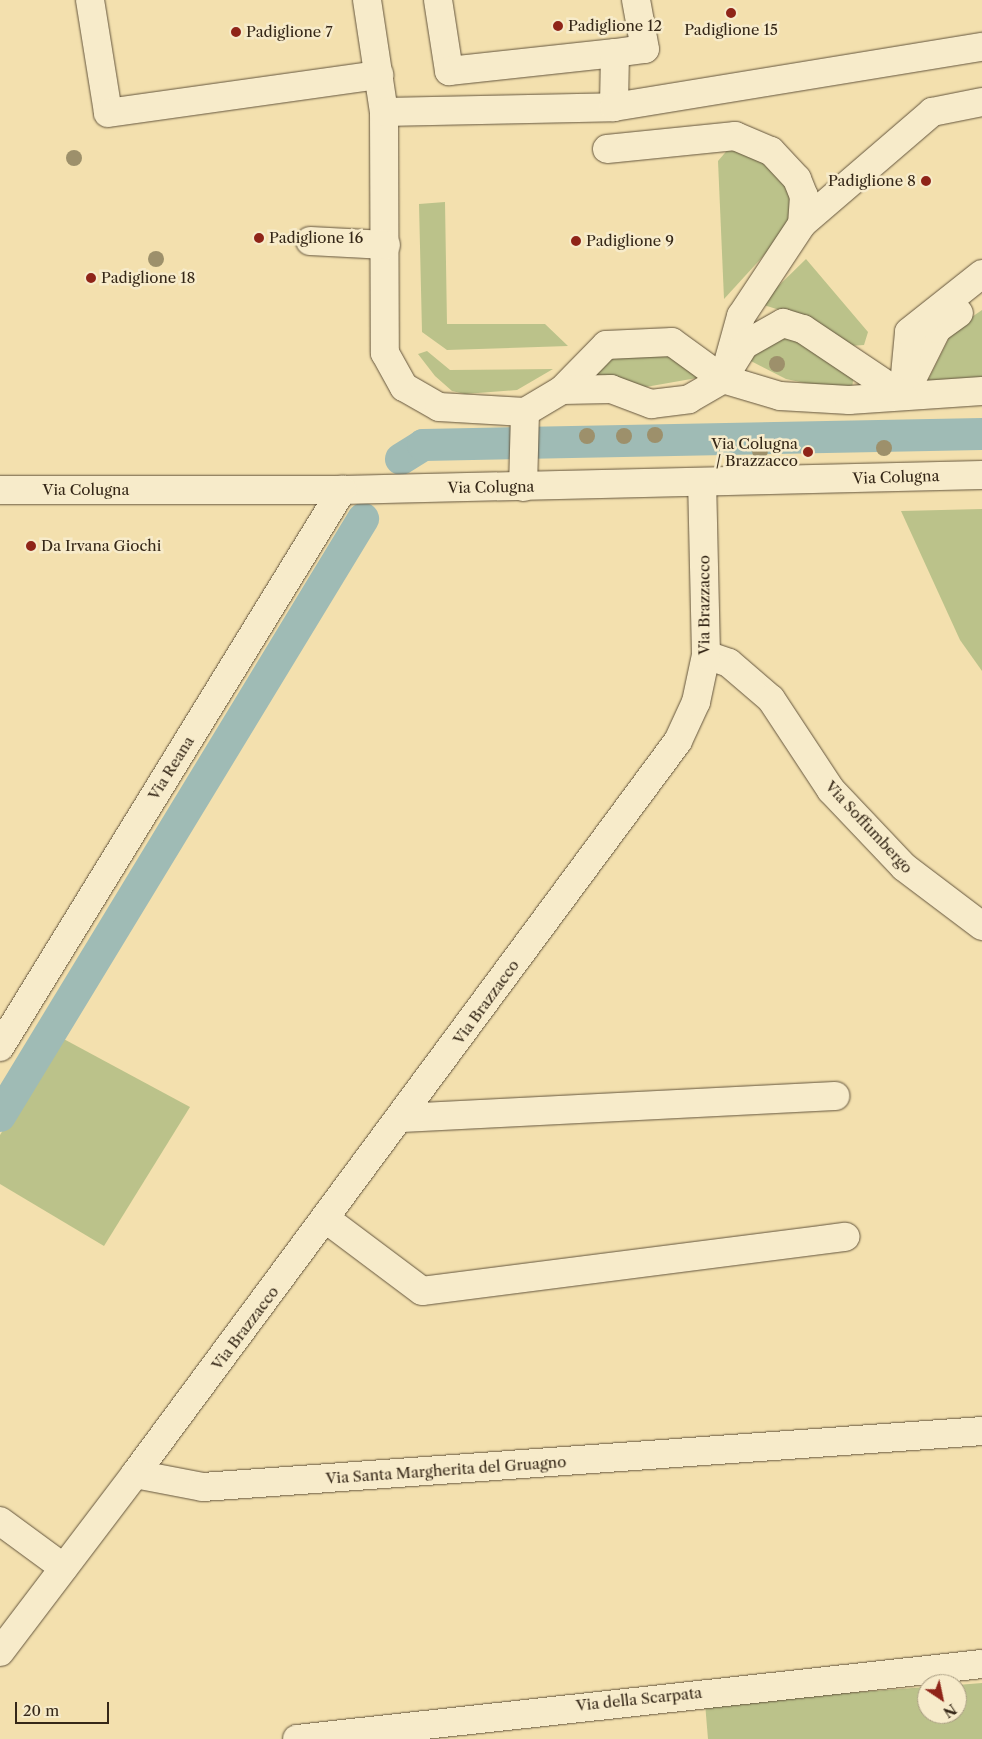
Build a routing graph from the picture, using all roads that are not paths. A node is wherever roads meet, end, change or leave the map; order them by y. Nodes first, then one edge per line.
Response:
1 (90, 0) edge
2 (367, 0) edge
3 (438, 0) edge
4 (636, 0) edge
5 (982, 47) edge
6 (615, 53) junction
7 (379, 76) junction
8 (982, 102) edge
9 (614, 107) junction
10 (384, 112) junction
11 (607, 150) dead end
12 (802, 224) junction
13 (310, 242) dead end
14 (386, 245) junction
15 (982, 274) edge
16 (982, 296) edge
17 (724, 379) junction
18 (562, 390) junction
19 (982, 391) edge
20 (903, 396) junction
21 (524, 422) junction
22 (982, 475) edge
23 (702, 482) junction
24 (524, 487) junction
25 (0, 490) edge
26 (342, 490) junction
27 (706, 655) junction
28 (982, 926) edge
29 (0, 1047) edge
30 (835, 1096) dead end
31 (401, 1118) junction
32 (326, 1219) junction
33 (846, 1238) dead end
34 (982, 1431) edge
35 (135, 1474) junction
36 (0, 1521) edge
37 (64, 1568) junction
38 (0, 1652) edge
39 (982, 1664) edge
40 (297, 1739) edge

1 - 7 street
2 - 7 street
3 - 6 street
4 - 6 street
5 - 9 street
6 - 9 street
7 - 10 street
8 - 12 street
9 - 10 street
10 - 14 street
11 - 12 street
12 - 17 street
13 - 14 street
14 - 21 street
15 - 20 street
16 - 20 street
17 - 18 street
17 - 18 street
17 - 20 street
17 - 20 street
18 - 21 street
19 - 20 street
21 - 24 street
22 - 23 street, Via Colugna
23 - 24 street, Via Colugna
23 - 27 street, Via Brazzacco
24 - 26 street, Via Colugna
25 - 26 street, Via Colugna
26 - 29 street, Via Reana
27 - 28 street, Via Soffumbergo
27 - 31 street, Via Brazzacco
30 - 31 street
31 - 32 street, Via Brazzacco
32 - 33 street
32 - 35 street, Via Brazzacco
34 - 35 street, Via Santa Margherita del Gruagno
35 - 37 street
36 - 37 street
37 - 38 street
39 - 40 street, Via della Scarpata

